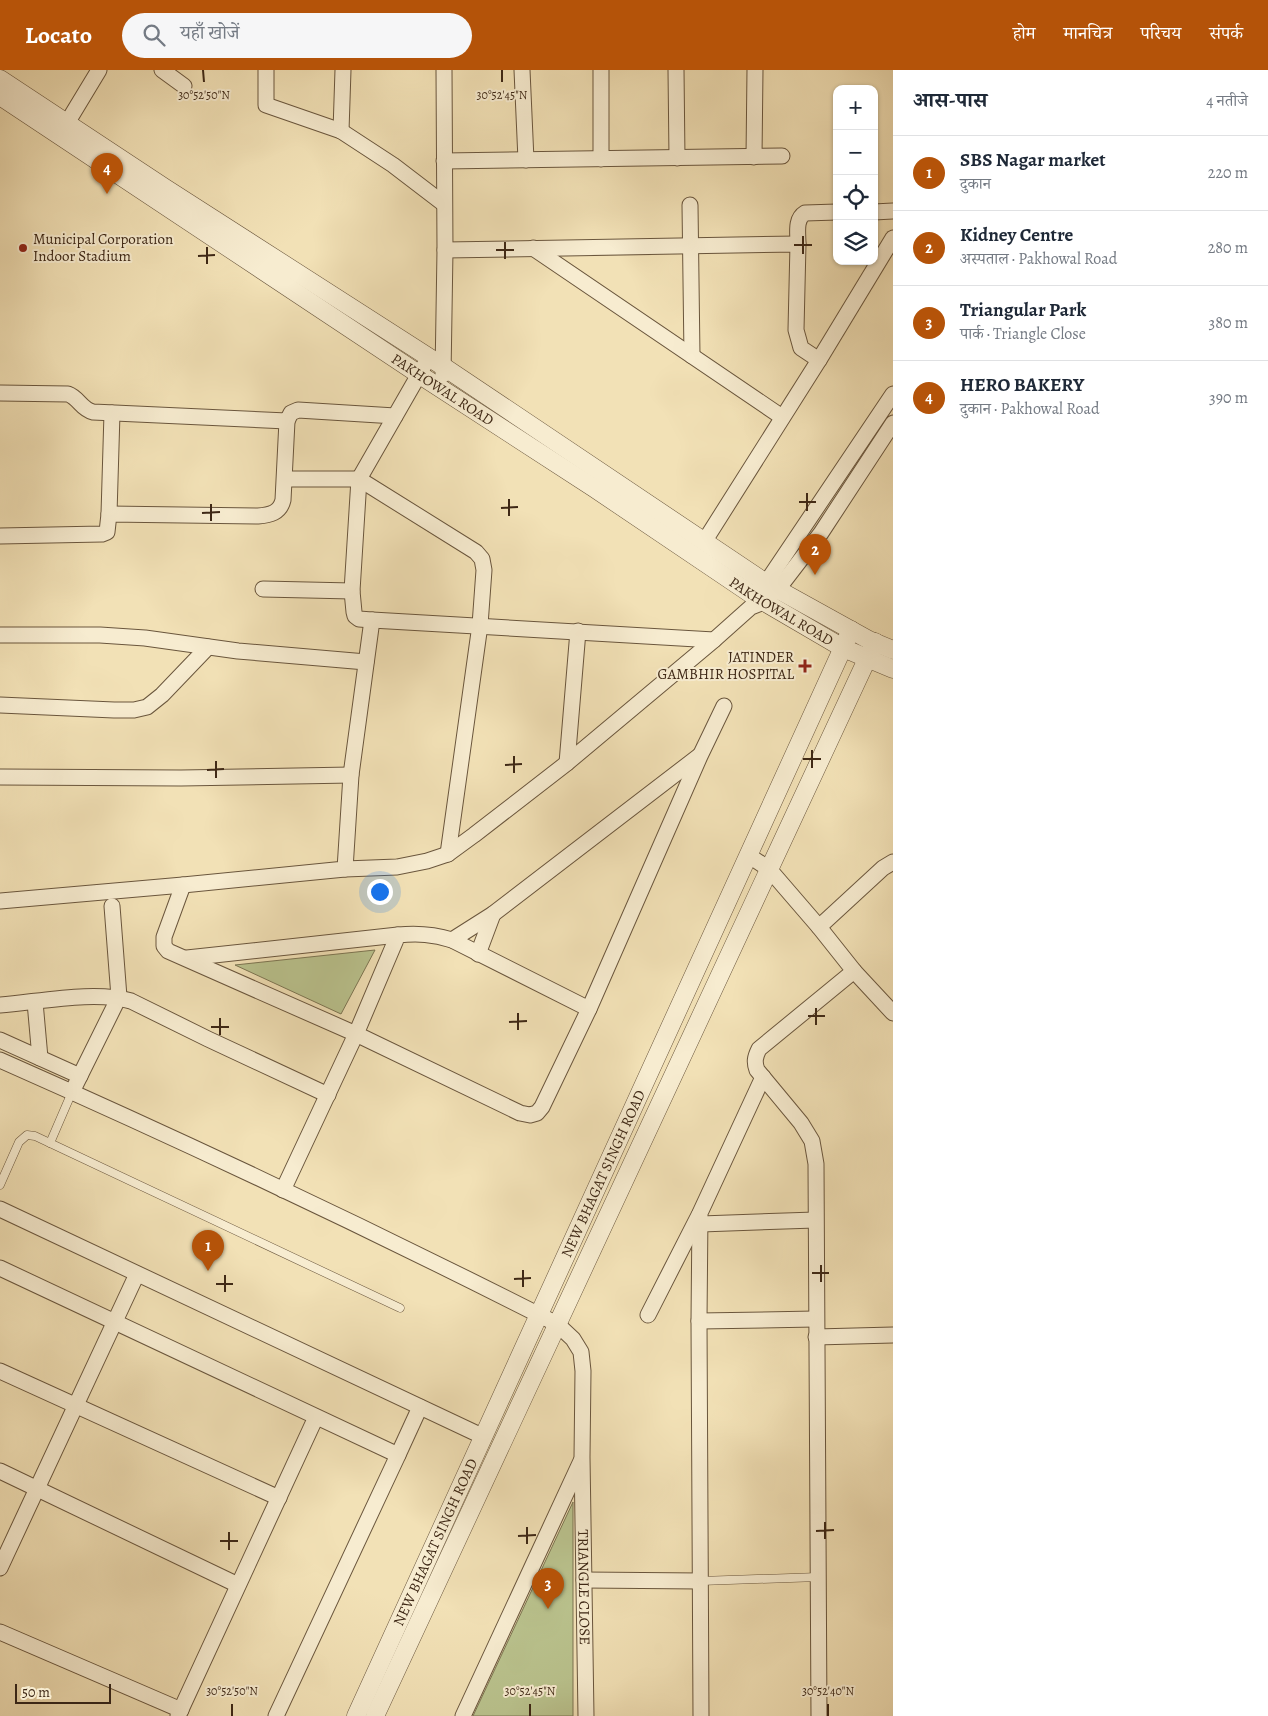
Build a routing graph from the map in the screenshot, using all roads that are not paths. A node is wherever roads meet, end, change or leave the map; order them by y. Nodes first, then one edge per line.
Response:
1 (99, 70) edge
2 (162, 70) edge
3 (266, 70) edge
4 (343, 70) edge
5 (444, 70) edge
6 (522, 70) edge
7 (601, 70) edge
8 (676, 70) edge
9 (755, 70) edge
10 (0, 79) edge
11 (184, 86) dead end
12 (0, 96) edge
13 (66, 123) junction
14 (341, 131) junction
15 (782, 156) dead end
16 (754, 157) junction
17 (677, 158) junction
18 (601, 159) junction
19 (526, 160) junction
20 (444, 161) junction
21 (444, 204) junction
22 (690, 205) dead end
23 (893, 211) edge
24 (833, 212) edge
25 (878, 212) edge
26 (893, 238) edge
27 (798, 244) junction
28 (690, 246) junction
29 (533, 248) junction
30 (445, 250) junction
31 (692, 356) junction
32 (819, 360) junction
33 (437, 362) junction
34 (420, 375) junction
35 (441, 389) junction
36 (0, 393) edge
37 (893, 394) edge
38 (112, 413) junction
39 (395, 416) junction
40 (782, 417) junction
41 (288, 421) junction
42 (892, 426) edge
43 (871, 428) junction
44 (285, 479) junction
45 (359, 479) junction
46 (109, 514) junction
47 (0, 536) edge
48 (704, 542) junction
49 (772, 586) junction
50 (263, 589) dead end
51 (352, 590) junction
52 (756, 602) junction
53 (372, 620) junction
54 (480, 625) junction
55 (851, 630) junction
56 (578, 631) junction
57 (0, 635) edge
58 (714, 640) junction
59 (874, 642) junction
60 (208, 647) junction
61 (843, 648) junction
62 (893, 650) edge
63 (866, 658) junction
64 (366, 662) junction
65 (893, 669) edge
66 (0, 705) edge
67 (724, 706) dead end
68 (700, 756) junction
69 (567, 763) junction
70 (351, 775) junction
71 (0, 777) edge
72 (448, 854) junction
73 (748, 855) junction
74 (893, 862) edge
75 (345, 869) junction
76 (769, 869) junction
77 (183, 885) junction
78 (0, 901) edge
79 (112, 906) dead end
80 (493, 914) junction
81 (818, 927) junction
82 (398, 935) junction
83 (452, 940) junction
84 (478, 954) junction
85 (186, 958) junction
86 (854, 971) junction
87 (119, 997) junction
88 (36, 1002) junction
89 (0, 1005) edge
90 (589, 1010) junction
91 (893, 1013) edge
92 (356, 1034) junction
93 (0, 1040) edge
94 (40, 1058) junction
95 (0, 1060) edge
96 (80, 1076) junction
97 (763, 1077) junction
98 (72, 1092) junction
99 (328, 1095) junction
100 (50, 1143) junction
101 (0, 1185) edge
102 (283, 1190) junction
103 (0, 1209) edge
104 (700, 1219) junction
105 (815, 1220) junction
106 (0, 1268) edge
107 (137, 1274) junction
108 (400, 1308) dead end
109 (539, 1315) junction
110 (648, 1315) dead end
111 (816, 1319) junction
112 (699, 1321) junction
113 (114, 1322) junction
114 (557, 1324) junction
115 (893, 1335) edge
116 (816, 1337) junction
117 (0, 1372) edge
118 (76, 1406) junction
119 (420, 1408) junction
120 (316, 1417) junction
121 (484, 1436) junction
122 (502, 1444) junction
123 (398, 1454) junction
124 (582, 1457) junction
125 (0, 1471) edge
126 (38, 1489) junction
127 (278, 1498) junction
128 (0, 1568) edge
129 (819, 1577) junction
130 (584, 1580) junction
131 (700, 1581) junction
132 (238, 1585) junction
133 (0, 1632) edge
134 (179, 1713) edge
135 (276, 1716) edge
136 (356, 1716) edge
137 (376, 1716) edge
138 (463, 1716) edge
139 (586, 1716) edge
140 (701, 1716) edge
141 (819, 1716) edge

1 - 13 street
2 - 11 street
3 - 14 street
4 - 14 street
5 - 20 street
6 - 19 street
7 - 18 street
8 - 17 street
9 - 16 street
10 - 13 street, PAKHOWAL ROAD
12 - 34 street, PAKHOWAL ROAD
13 - 33 street, PAKHOWAL ROAD
14 - 21 street
15 - 16 street
16 - 17 street
17 - 18 street
18 - 19 street
19 - 20 street
20 - 21 street
21 - 30 street
22 - 28 street
23 - 25 street
24 - 27 street
26 - 32 street
27 - 28 street
27 - 32 street
28 - 29 street
28 - 31 street
29 - 30 street
29 - 31 street
30 - 33 street
31 - 40 street
32 - 40 street
33 - 34 street
33 - 35 street
33 - 48 street, PAKHOWAL ROAD
34 - 35 street, PAKHOWAL ROAD
34 - 39 street
35 - 52 street, PAKHOWAL ROAD
36 - 38 street
37 - 43 street
38 - 41 street
38 - 46 street
39 - 41 street
39 - 45 street
40 - 48 street
41 - 44 street
42 - 43 street
42 - 49 street
43 - 49 street
44 - 45 street
44 - 46 street
45 - 51 street
45 - 54 street
46 - 47 street
48 - 49 street, PAKHOWAL ROAD
49 - 52 street
49 - 55 street, PAKHOWAL ROAD
50 - 51 street
51 - 53 street
52 - 58 street
52 - 61 street, PAKHOWAL ROAD
53 - 54 street
53 - 64 street
54 - 56 street
54 - 72 street
55 - 59 street, PAKHOWAL ROAD
55 - 61 street, NEW BHAGAT SINGH ROAD
56 - 58 street
56 - 69 street
57 - 60 street
58 - 69 street
59 - 62 street, PAKHOWAL ROAD
59 - 63 street, NEW BHAGAT SINGH ROAD
60 - 64 street
60 - 66 street
61 - 63 street, PAKHOWAL ROAD
61 - 73 street, NEW BHAGAT SINGH ROAD
63 - 65 street, PAKHOWAL ROAD
63 - 76 street, NEW BHAGAT SINGH ROAD
64 - 70 street
67 - 68 street
68 - 80 street
68 - 90 street
69 - 72 street
70 - 71 street
70 - 75 street
72 - 75 street
73 - 76 street
73 - 109 street, NEW BHAGAT SINGH ROAD
74 - 81 street
75 - 77 street
76 - 81 street
76 - 114 street, NEW BHAGAT SINGH ROAD
77 - 78 street
77 - 85 street
79 - 87 street
80 - 83 street
80 - 84 street
81 - 86 street
82 - 83 street
82 - 85 street
82 - 92 street
83 - 84 street
84 - 90 street
85 - 92 street
86 - 91 street
86 - 97 street
87 - 88 street
87 - 96 street
87 - 99 street
88 - 89 street
88 - 94 street
90 - 92 street
92 - 99 street
93 - 94 street
94 - 96 street
95 - 98 street, TRIANGLE CLOSE
96 - 98 street
97 - 104 street
97 - 105 street
98 - 100 lane
98 - 102 street, TRIANGLE CLOSE
99 - 102 street
100 - 101 lane
100 - 108 lane
102 - 109 street, TRIANGLE CLOSE
103 - 107 street
104 - 105 street
104 - 110 street
104 - 112 street
105 - 111 street
106 - 113 street
107 - 113 street
107 - 119 street
109 - 114 street, TRIANGLE CLOSE
109 - 121 street, NEW BHAGAT SINGH ROAD
111 - 112 street
111 - 116 street
112 - 131 street
113 - 118 street
113 - 120 street
114 - 122 street, NEW BHAGAT SINGH ROAD
114 - 124 street, TRIANGLE CLOSE
115 - 116 street
116 - 129 street
117 - 118 street
118 - 126 street
118 - 127 street
119 - 121 street
119 - 123 street
120 - 123 street
120 - 127 street
121 - 122 street
121 - 136 street, NEW BHAGAT SINGH ROAD
122 - 137 street, NEW BHAGAT SINGH ROAD
123 - 135 street
124 - 130 street, TRIANGLE CLOSE
124 - 138 street, TRIANGLE CLOSE
125 - 126 street
126 - 128 street
126 - 132 street
127 - 132 street
129 - 131 lane
129 - 141 street
130 - 131 street
130 - 139 street, TRIANGLE CLOSE
131 - 140 street
132 - 134 street
133 - 134 street

